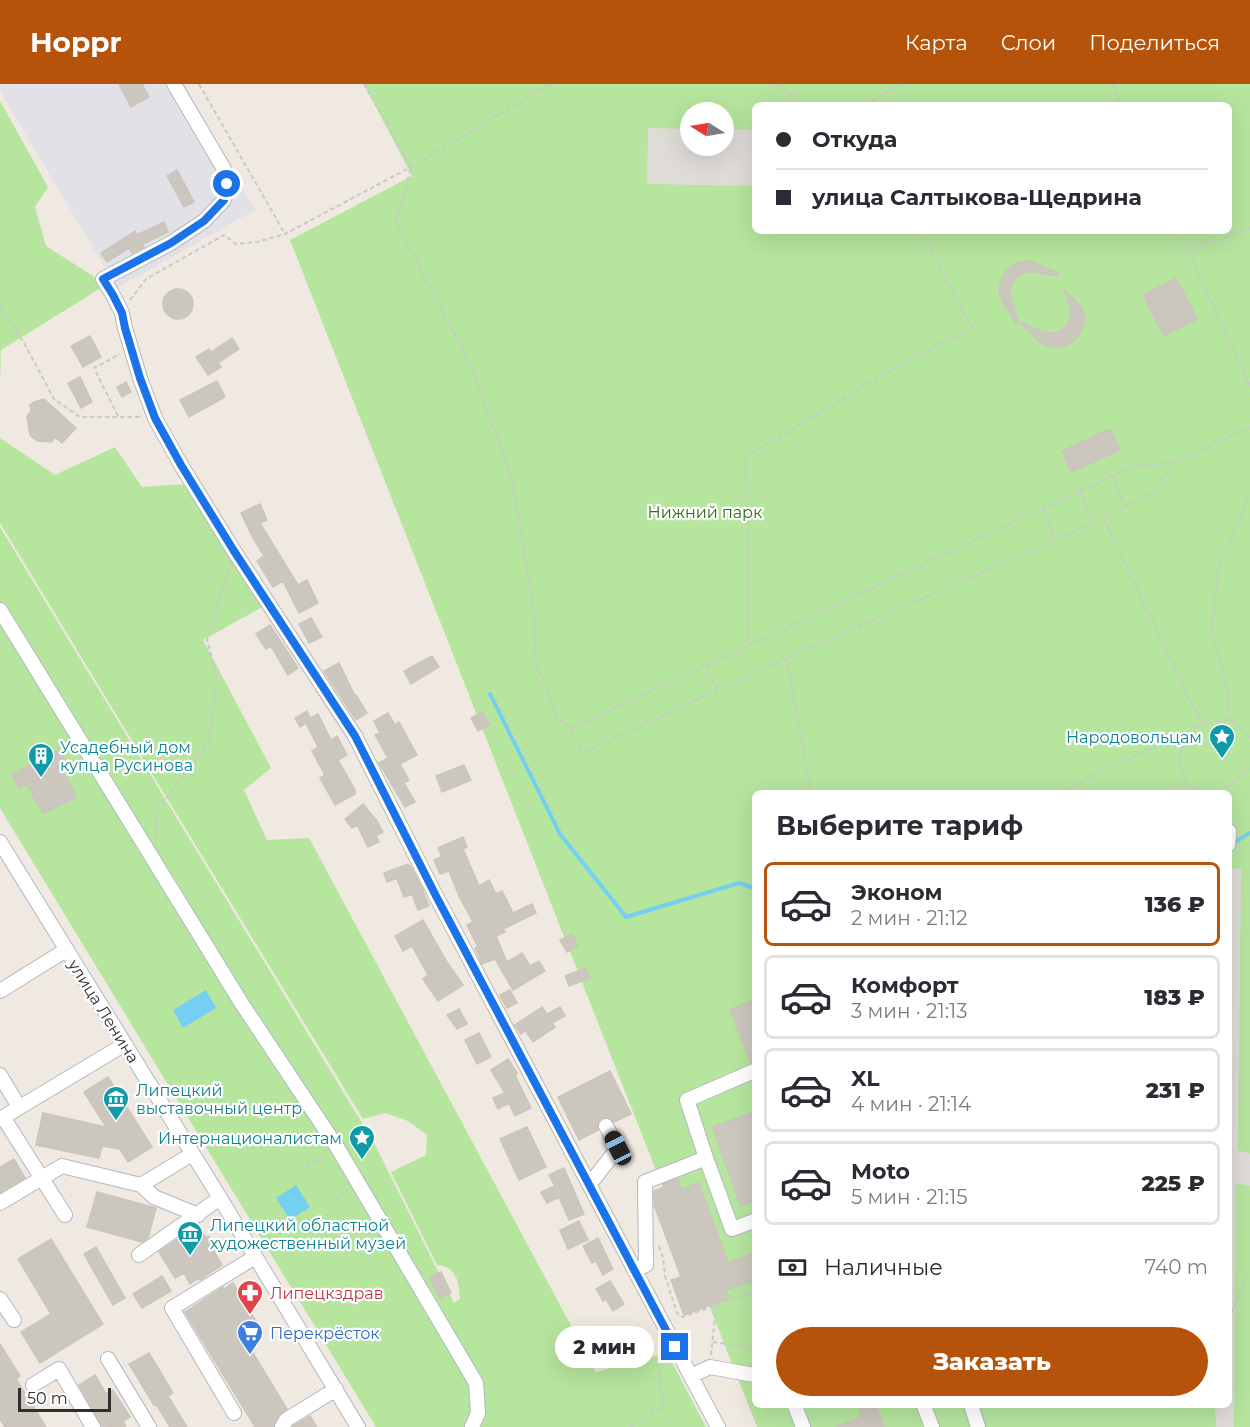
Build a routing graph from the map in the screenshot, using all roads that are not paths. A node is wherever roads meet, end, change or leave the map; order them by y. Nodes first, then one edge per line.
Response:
1 (174, 84) edge
2 (0, 610) edge
3 (0, 842) edge
4 (66, 950) junction
5 (0, 991) edge
6 (125, 1044) junction
7 (752, 1072) edge
8 (0, 1075) edge
9 (19, 1107) junction
10 (2, 1118) edge
11 (606, 1126) dead end
12 (192, 1155) junction
13 (706, 1158) junction
14 (42, 1178) junction
15 (141, 1185) junction
16 (590, 1185) junction
17 (220, 1198) junction
18 (0, 1203) edge
19 (65, 1215) dead end
20 (198, 1215) junction
21 (752, 1222) edge
22 (139, 1255) dead end
23 (255, 1257) junction
24 (634, 1270) junction
25 (0, 1299) edge
26 (14, 1320) dead end
27 (108, 1359) dead end
28 (752, 1375) edge
29 (691, 1376) junction
30 (33, 1385) dead end
31 (336, 1389) junction
32 (796, 1408) edge
33 (925, 1408) edge
34 (972, 1408) dead end
35 (234, 1413) dead end
36 (93, 1427) edge
37 (149, 1427) edge
38 (282, 1427) edge
39 (358, 1427) edge
40 (472, 1427) edge
41 (718, 1427) edge
42 (803, 1427) edge
43 (932, 1427) edge
44 (978, 1427) edge

1 - 16 street
2 - 40 street
3 - 4 street, улица Ленина
4 - 5 street
4 - 6 street, улица Ленина
6 - 9 street
6 - 12 street, улица Ленина
7 - 13 street
8 - 9 street
9 - 10 street
10 - 14 street
11 - 16 street
12 - 15 street
12 - 17 street, улица Ленина
13 - 21 street
13 - 24 street
14 - 15 street
14 - 18 street
14 - 19 street
15 - 20 street
16 - 24 street
17 - 20 street
17 - 23 street, улица Ленина
20 - 22 street
23 - 31 street, улица Ленина
23 - 35 street
24 - 29 street
25 - 26 street
27 - 37 street
28 - 29 street
29 - 41 street
30 - 36 street
31 - 38 street
31 - 39 street, улица Ленина
32 - 42 street
33 - 43 street
34 - 44 street

